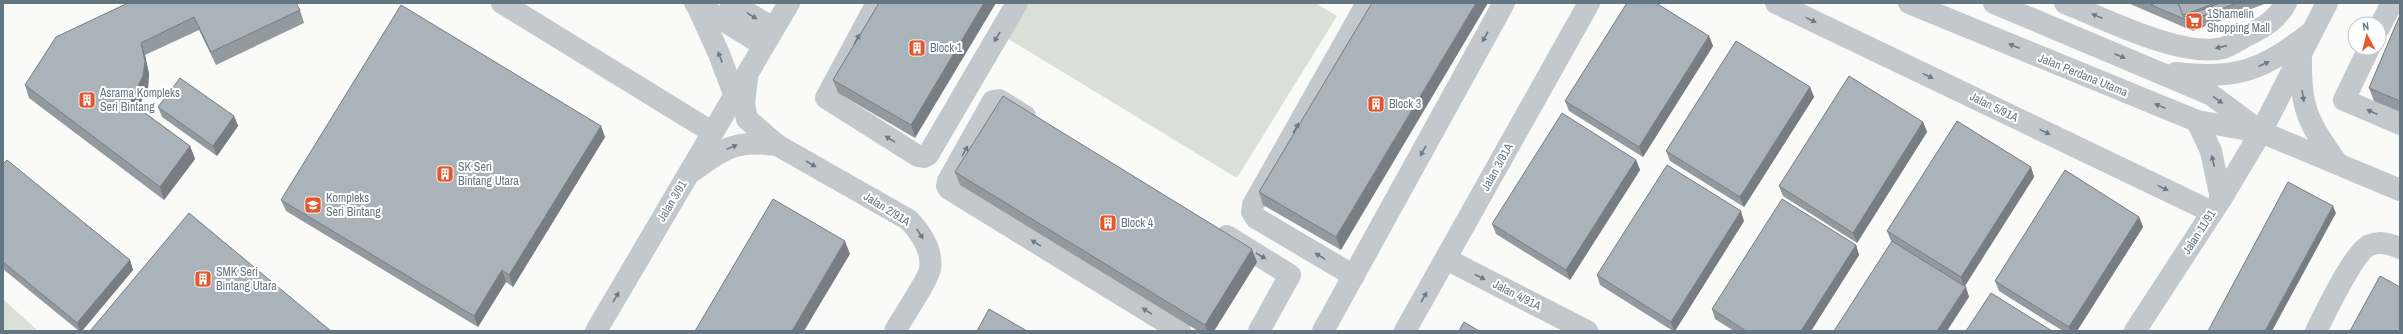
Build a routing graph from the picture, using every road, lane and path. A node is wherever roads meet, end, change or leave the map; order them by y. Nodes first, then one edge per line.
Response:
1 (502, 3) edge
2 (695, 3) edge
3 (731, 3) edge
4 (789, 3) edge
5 (877, 3) edge
6 (1017, 3) edge
7 (1504, 3) edge
8 (1590, 3) edge
9 (1776, 3) edge
10 (1908, 3) edge
11 (1994, 3) edge
12 (2065, 3) edge
13 (2286, 3) edge
14 (2327, 3) edge
15 (2392, 3) edge
16 (1364, 4) edge
17 (2385, 16) edge
18 (2314, 30) junction
19 (768, 36) junction
20 (2364, 56) edge
21 (2301, 57) junction
22 (748, 70) junction
23 (2157, 71) junction
24 (734, 94) junction
25 (2196, 121) junction
26 (2400, 124) edge
27 (1046, 128) edge
28 (712, 132) junction
29 (2262, 132) junction
30 (777, 144) junction
31 (2337, 163) junction
32 (687, 176) junction
33 (2400, 190) edge
34 (2217, 205) junction
35 (1207, 224) edge
36 (2400, 248) edge
37 (1446, 259) junction
38 (1354, 276) junction
39 (596, 331) edge
40 (895, 331) edge
41 (1180, 331) edge
42 (1259, 331) edge
43 (1323, 331) edge
44 (1405, 331) edge
45 (1587, 331) edge
46 (2135, 331) edge
47 (2316, 331) edge

1 - 28 street
2 - 19 street
24 -> 2 street
3 -> 19 street
4 - 19 street, Jalan 3/91
6 -> 5 street
7 -> 38 street
8 - 37 street, Jalan 3/91A
9 -> 34 street, Jalan 5/91A
25 -> 10 street, Jalan Perdana Utama
11 -> 23 street, Jalan Perdana Utama
13 -> 12 street
14 - 18 street
15 - 17 street
38 -> 16 street
18 - 21 street
23 -> 18 street
19 - 22 street, Jalan 3/91
26 -> 20 street
21 - 29 street
21 -> 31 street
22 - 24 street, Jalan 3/91
22 - 30 street, Jalan 2/91A
23 -> 29 street, Jalan Perdana Utama
24 - 28 street, Jalan 3/91
25 - 29 street, Jalan Perdana Utama
34 -> 25 street
41 -> 27 street
28 - 32 street, Jalan 3/91
29 - 31 street, Jalan Perdana Utama
29 - 34 street, Jalan 11/91
32 -> 30 street, Jalan 2/91A
30 -> 40 street, Jalan 2/91A
31 - 33 street, Jalan Perdana Utama
39 -> 32 street, Jalan 3/91
34 - 46 street, Jalan 11/91
35 -> 42 street
36 - 47 street
44 -> 37 street, Jalan 3/91A
37 -> 45 street, Jalan 4/91A
38 - 43 street

